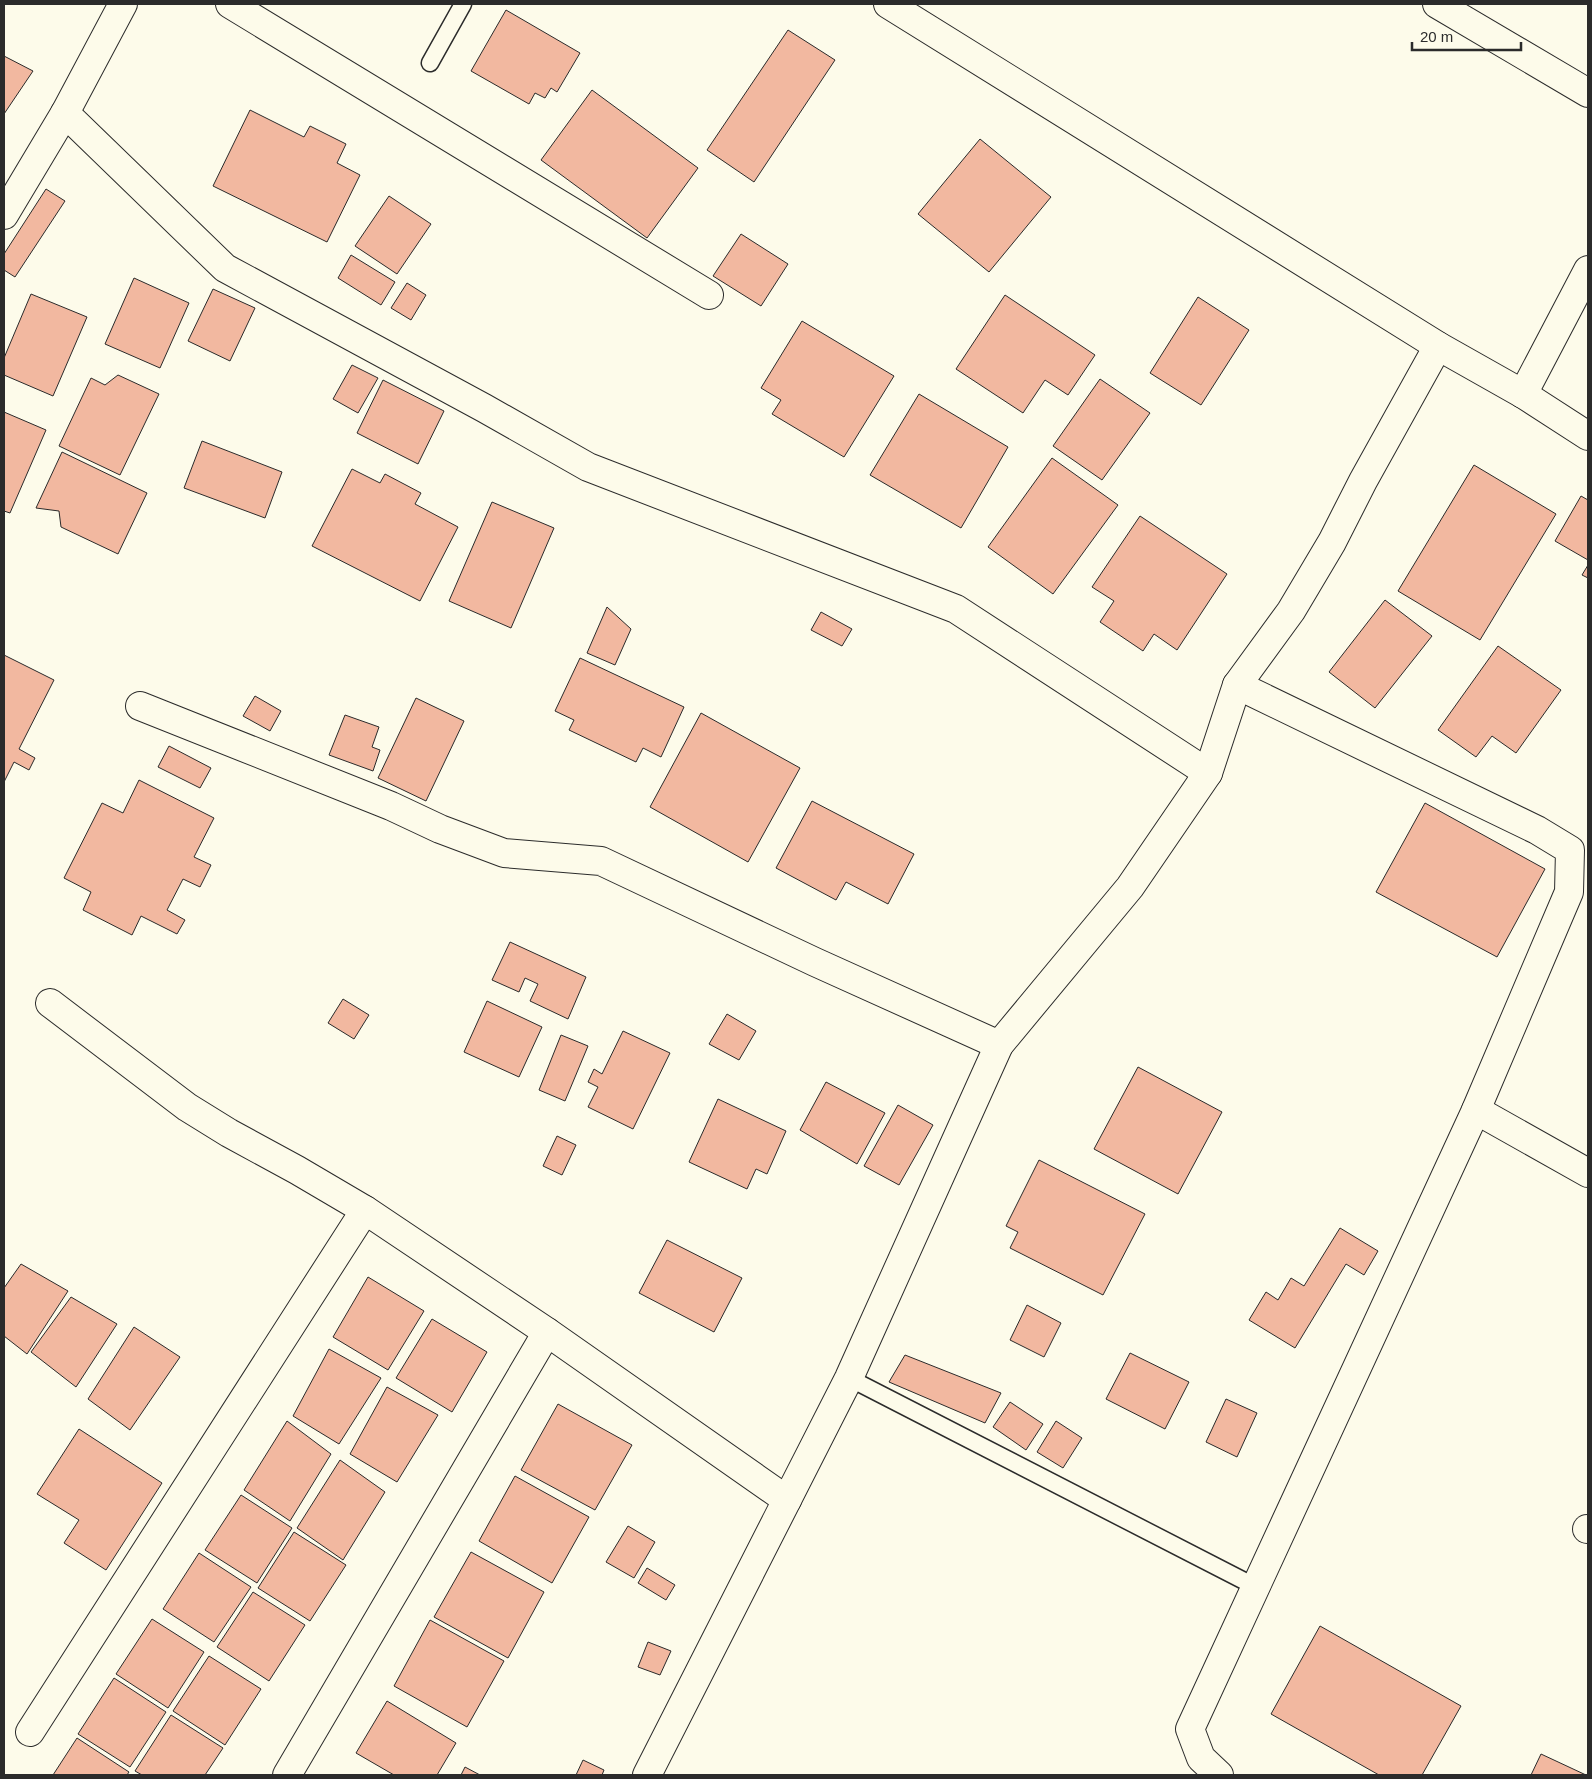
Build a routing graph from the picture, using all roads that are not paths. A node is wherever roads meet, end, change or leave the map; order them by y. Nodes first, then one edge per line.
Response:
1 (123, 4) edge
2 (230, 4) edge
3 (463, 4) edge
4 (888, 4) edge
5 (1437, 4) edge
6 (430, 63) dead end
7 (1588, 93) edge
8 (65, 113) junction
9 (4, 215) edge
10 (1588, 270) edge
11 (709, 296) dead end
12 (1438, 346) junction
13 (1523, 394) junction
14 (1588, 436) edge
15 (1237, 685) junction
16 (140, 706) dead end
17 (1208, 773) junction
18 (50, 1003) dead end
19 (999, 1045) junction
20 (1476, 1110) junction
21 (1588, 1173) edge
22 (365, 1210) junction
23 (547, 1332) junction
24 (849, 1378) junction
25 (787, 1500) junction
26 (1256, 1587) junction
27 (30, 1732) dead end
28 (287, 1775) edge
29 (647, 1775) edge
30 (1220, 1775) edge

1 - 8 street
2 - 11 street
3 - 6 lane
4 - 12 street
5 - 7 street
8 - 9 street
8 - 17 street
10 - 13 street
12 - 13 street
12 - 15 street
13 - 14 street
15 - 17 street
15 - 20 street
16 - 19 street
17 - 19 street
18 - 22 street
19 - 24 street
20 - 21 street
20 - 26 street
22 - 23 street
22 - 27 street
23 - 25 street
23 - 28 street
24 - 25 street
24 - 26 lane
25 - 29 street
26 - 30 street

